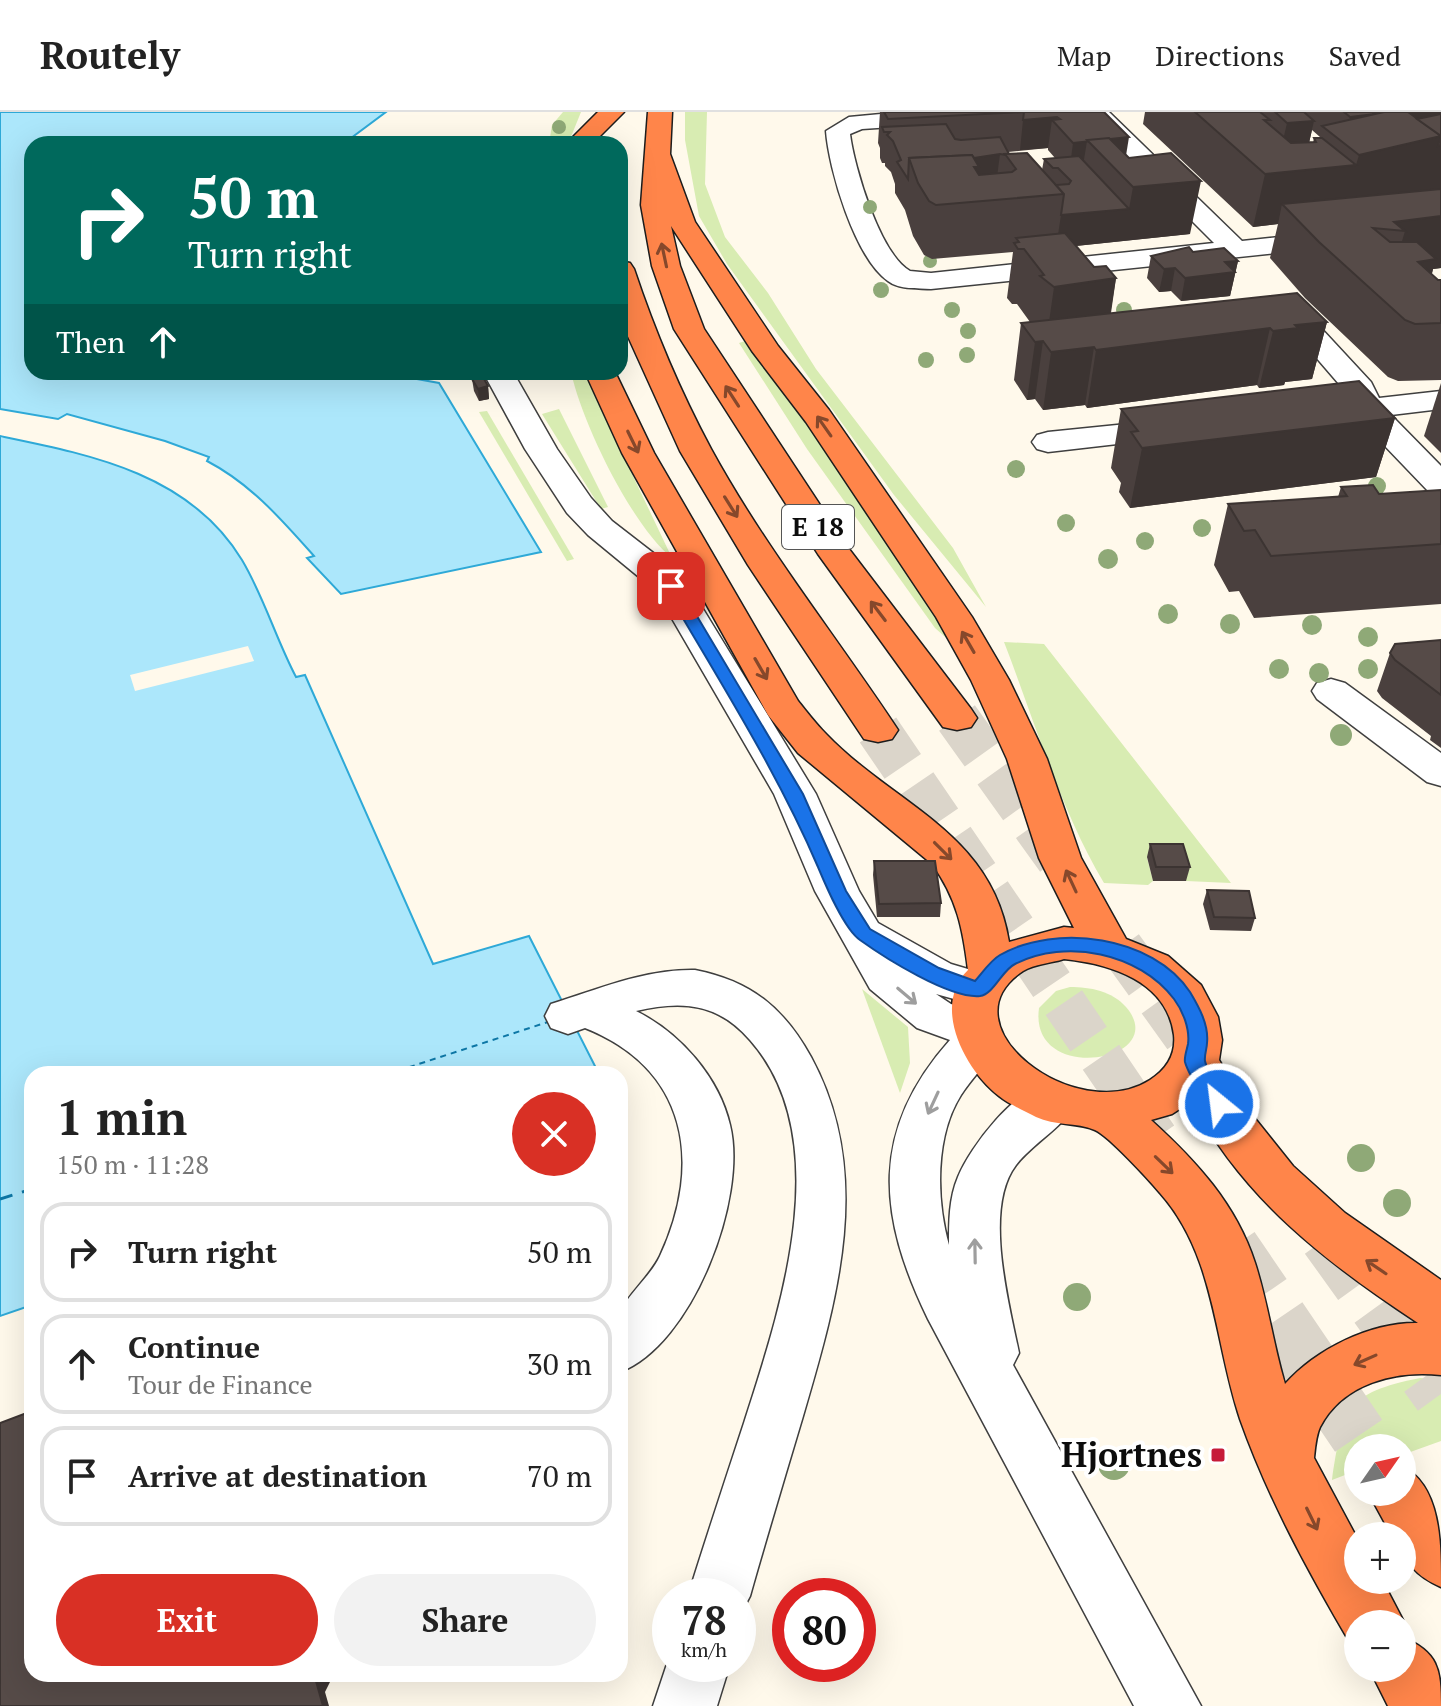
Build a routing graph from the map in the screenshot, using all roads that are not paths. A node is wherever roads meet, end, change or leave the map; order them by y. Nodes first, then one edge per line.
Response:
1 (612, 112) edge
2 (660, 112) edge
3 (1011, 112) edge
4 (1095, 112) edge
5 (586, 136) edge
6 (610, 136) edge
7 (659, 157) junction
8 (1441, 204) edge
9 (1362, 217) edge
10 (1441, 228) edge
11 (1234, 248) junction
12 (1056, 268) junction
13 (628, 291) edge
14 (1077, 297) edge
15 (1320, 332) dead end
16 (503, 380) edge
17 (604, 380) edge
18 (1441, 400) edge
19 (1367, 409) junction
20 (1302, 416) edge
21 (1207, 426) edge
22 (1048, 442) dead end
23 (1441, 485) edge
24 (1331, 691) dead end
25 (957, 718) tunnel mouth
26 (878, 730) tunnel mouth
27 (1441, 773) edge
28 (1109, 948) junction
29 (981, 1008) junction
30 (1195, 1061) junction
31 (1052, 1103) junction
32 (1108, 1111) junction
33 (1441, 1309) edge
34 (628, 1338) edge
35 (1441, 1350) edge
36 (997, 1383) junction
37 (1284, 1461) junction
38 (1406, 1506) edge
39 (1441, 1557) edge
40 (724, 1578) edge
41 (1365, 1610) edge
42 (692, 1682) edge
43 (1410, 1682) edge
44 (685, 1706) edge
45 (1169, 1706) edge
46 (1425, 1706) edge

1 - 5 highway
1 - 6 highway
2 - 7 highway, E 18
3 - 12 street
4 - 11 street
25 -> 7 highway, E 18
28 -> 7 highway
8 - 9 street
10 - 11 street
11 - 12 street
12 - 14 street
13 -> 26 highway, E 18
15 - 19 street
16 - 29 street
17 -> 29 highway
18 - 19 street
19 - 20 street
19 - 23 street
21 - 22 street
24 - 27 street
28 - 29 highway
28 - 30 highway
29 - 31 highway
29 -> 36 street
30 - 32 highway
33 -> 30 highway
31 - 32 highway
36 -> 31 street
32 -> 37 highway
34 - 40 street
35 -> 37 highway
36 - 45 street
37 -> 41 highway
38 - 39 highway
42 - 44 street
43 - 46 highway

